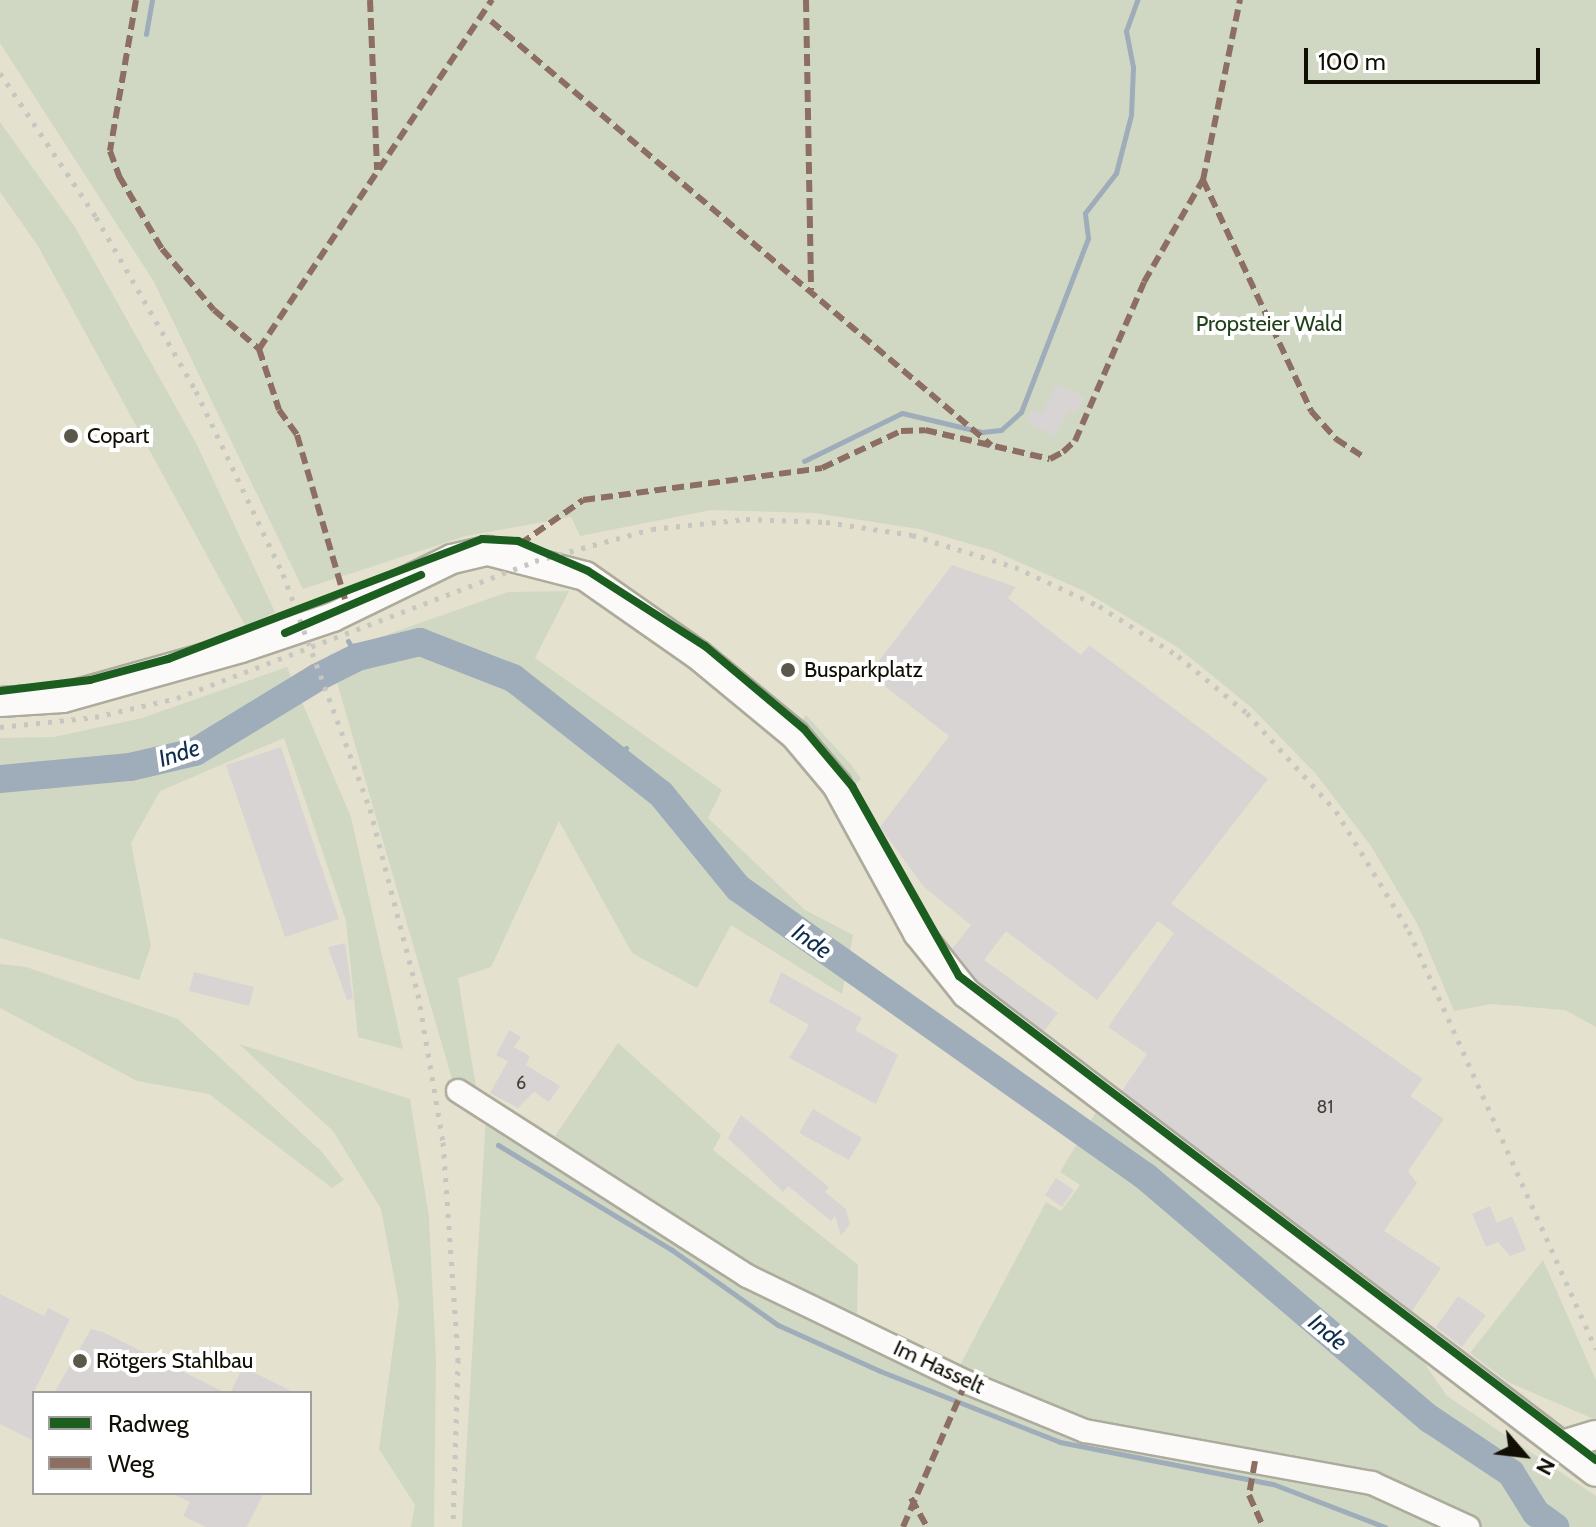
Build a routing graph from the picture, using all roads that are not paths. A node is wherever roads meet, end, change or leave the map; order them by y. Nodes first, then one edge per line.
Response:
1 (0, 702) edge
2 (458, 1091) dead end
3 (1596, 1435) edge
4 (1566, 1444) junction
5 (1596, 1472) edge
6 (1468, 1527) edge

1 - 4 main road
2 - 6 street, Im Hasselt
3 - 4 main road
4 - 5 main road

